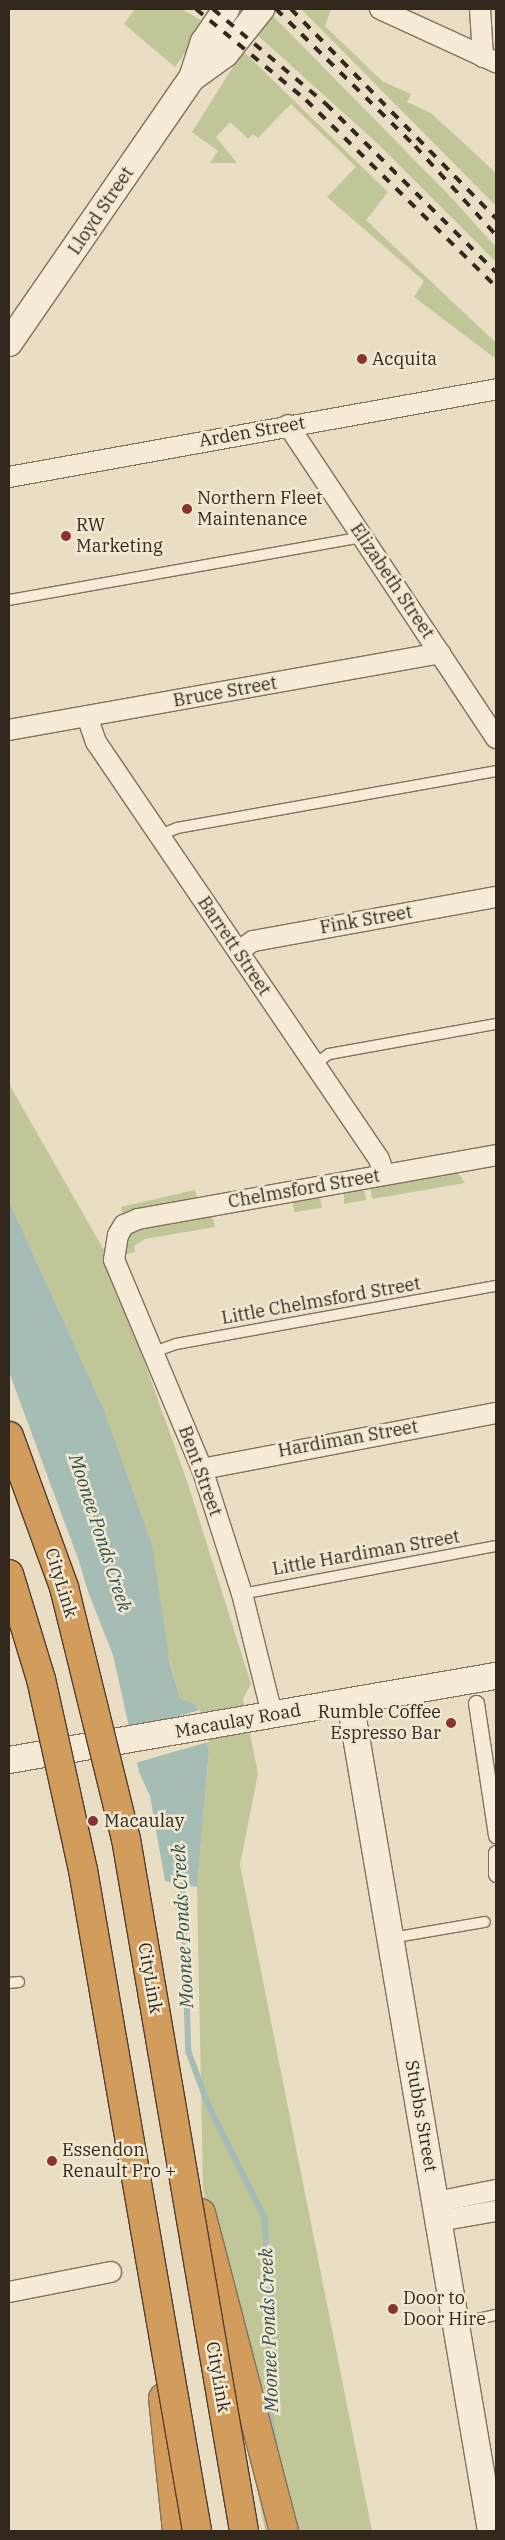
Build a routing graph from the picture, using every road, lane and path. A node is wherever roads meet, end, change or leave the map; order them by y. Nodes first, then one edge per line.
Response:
1 (226, 9) edge
2 (244, 9) edge
3 (261, 9) edge
4 (480, 9) edge
5 (383, 10) edge
6 (489, 60) edge
7 (192, 78) junction
8 (9, 343) edge
9 (496, 389) edge
10 (288, 425) junction
11 (9, 477) edge
12 (361, 537) junction
13 (9, 600) edge
14 (440, 653) junction
15 (86, 716) junction
16 (9, 730) edge
17 (496, 738) edge
18 (496, 771) edge
19 (160, 836) junction
20 (496, 897) edge
21 (239, 951) junction
22 (496, 1024) edge
23 (312, 1066) junction
24 (496, 1156) edge
25 (384, 1174) junction
26 (118, 1235) joint
27 (496, 1286) edge
28 (154, 1352) junction
29 (496, 1413) edge
30 (9, 1436) edge
31 (202, 1469) junction
32 (496, 1546) edge
33 (9, 1574) edge
34 (242, 1594) junction
35 (496, 1676) edge
36 (350, 1701) junction
37 (476, 1703) dead end
38 (272, 1714) junction
39 (9, 1760) edge
40 (496, 1835) edge
41 (496, 1853) edge
42 (496, 1874) edge
43 (485, 1922) dead end
44 (391, 1938) junction
45 (169, 2090) junction
46 (496, 2190) edge
47 (496, 2211) edge
48 (437, 2212) junction
49 (147, 2247) junction
50 (110, 2272) dead end
51 (9, 2292) edge
52 (496, 2315) edge
53 (456, 2324) junction
54 (177, 2531) edge
55 (197, 2531) edge
56 (244, 2531) edge
57 (284, 2531) edge
58 (491, 2531) edge

1 - 7 street, Lloyd Street
2 - 7 street
3 - 7 street, Lloyd Street
4 - 6 street
5 - 6 street
7 - 8 street, Lloyd Street
9 - 10 street, Arden Street
10 - 11 street, Arden Street
10 - 12 street, Elizabeth Street
12 - 13 lane
12 - 14 street, Elizabeth Street
14 - 15 street, Bruce Street
14 - 17 street, Elizabeth Street
15 - 16 street, Bruce Street
15 - 19 street, Barrett Street
18 - 19 lane
19 - 21 street, Barrett Street
20 - 21 street, Fink Street
21 - 23 street, Barrett Street
22 - 23 lane
23 - 25 street, Barrett Street
24 - 25 street, Chelmsford Street
25 - 26 street, Chelmsford Street
26 - 28 street, Bent Street
27 - 28 lane, Little Chelmsford Street
28 - 31 street, Bent Street
29 - 31 street, Hardiman Street
30 - 45 highway, CityLink, bridge
31 - 34 street, Bent Street
32 - 34 lane, Little Hardiman Street
33 - 49 highway, bridge
34 - 38 street, Bent Street
35 - 36 street, Macaulay Road
36 - 38 street, Macaulay Road
36 - 44 street, Stubbs Street
37 - 40 street
38 - 39 street, Macaulay Road
41 - 42 street
43 - 44 lane
44 - 48 street, Stubbs Street
45 - 56 highway, CityLink, bridge
45 - 57 highway, bridge
46 - 48 street
47 - 48 street
48 - 53 street, Stubbs Street
49 - 54 highway, bridge
49 - 55 highway, bridge
50 - 51 street
52 - 53 lane
53 - 58 street, Stubbs Street

